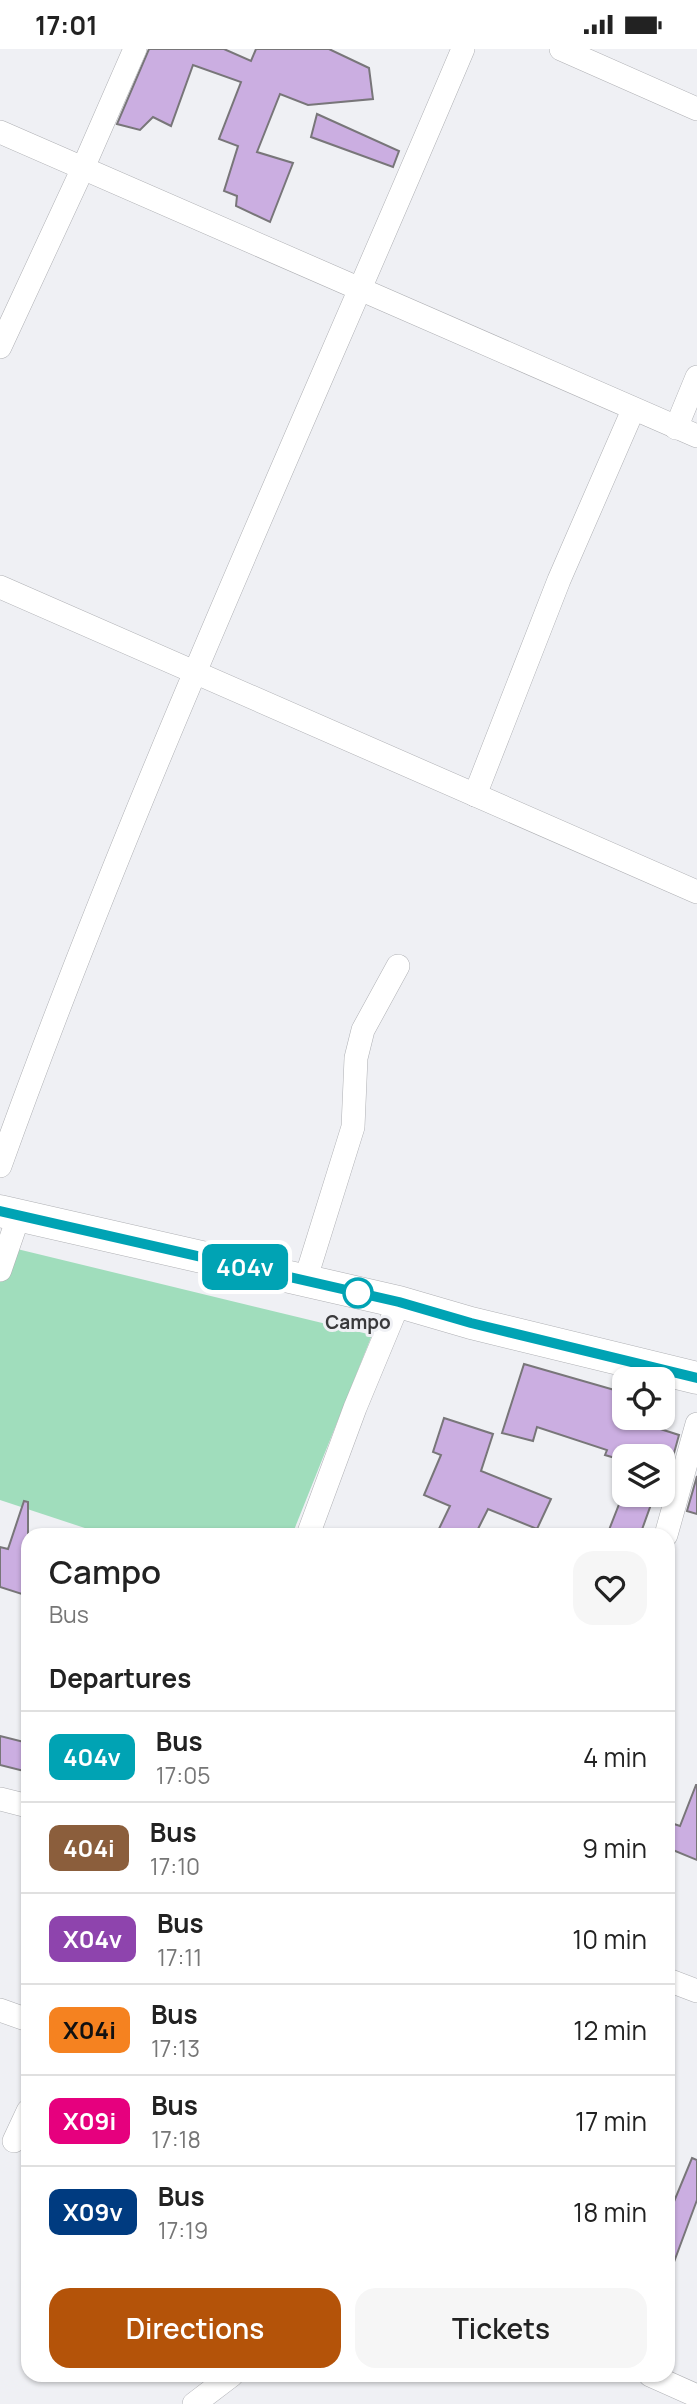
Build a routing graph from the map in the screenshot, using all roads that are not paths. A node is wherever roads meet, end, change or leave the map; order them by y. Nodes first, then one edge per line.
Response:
1 (135, 49) edge
2 (463, 49) edge
3 (561, 49) edge
4 (697, 109) edge
5 (0, 132) edge
6 (83, 168) junction
7 (361, 289) junction
8 (0, 347) edge
9 (697, 377) edge
10 (633, 410) junction
11 (687, 432) edge
12 (0, 587) edge
13 (195, 672) junction
14 (475, 795) junction
15 (697, 892) edge
16 (398, 966) dead end
17 (0, 1166) edge
18 (10, 1213) edge
19 (0, 1270) edge
20 (305, 1281) junction
21 (399, 1302) junction
22 (697, 1378) edge
23 (697, 1424) edge
24 (311, 1528) edge
25 (668, 1528) edge
26 (0, 1798) edge
27 (21, 1804) edge
28 (675, 1982) edge
29 (697, 1991) edge
30 (0, 2010) edge
31 (21, 2017) edge
32 (223, 2382) edge
33 (666, 2382) edge
34 (697, 2396) edge
35 (194, 2404) edge

1 - 6 street
2 - 7 street
3 - 4 street
5 - 6 street
6 - 7 street
6 - 8 street
7 - 10 street
7 - 13 street
9 - 11 street
10 - 11 street
10 - 14 street
12 - 13 street
13 - 14 street
13 - 17 street
14 - 15 street
16 - 20 street
18 - 19 street
18 - 20 main road
20 - 21 main road
21 - 22 main road
21 - 24 street
23 - 25 street
26 - 27 street
28 - 29 street
30 - 31 street
32 - 35 street
33 - 34 street

